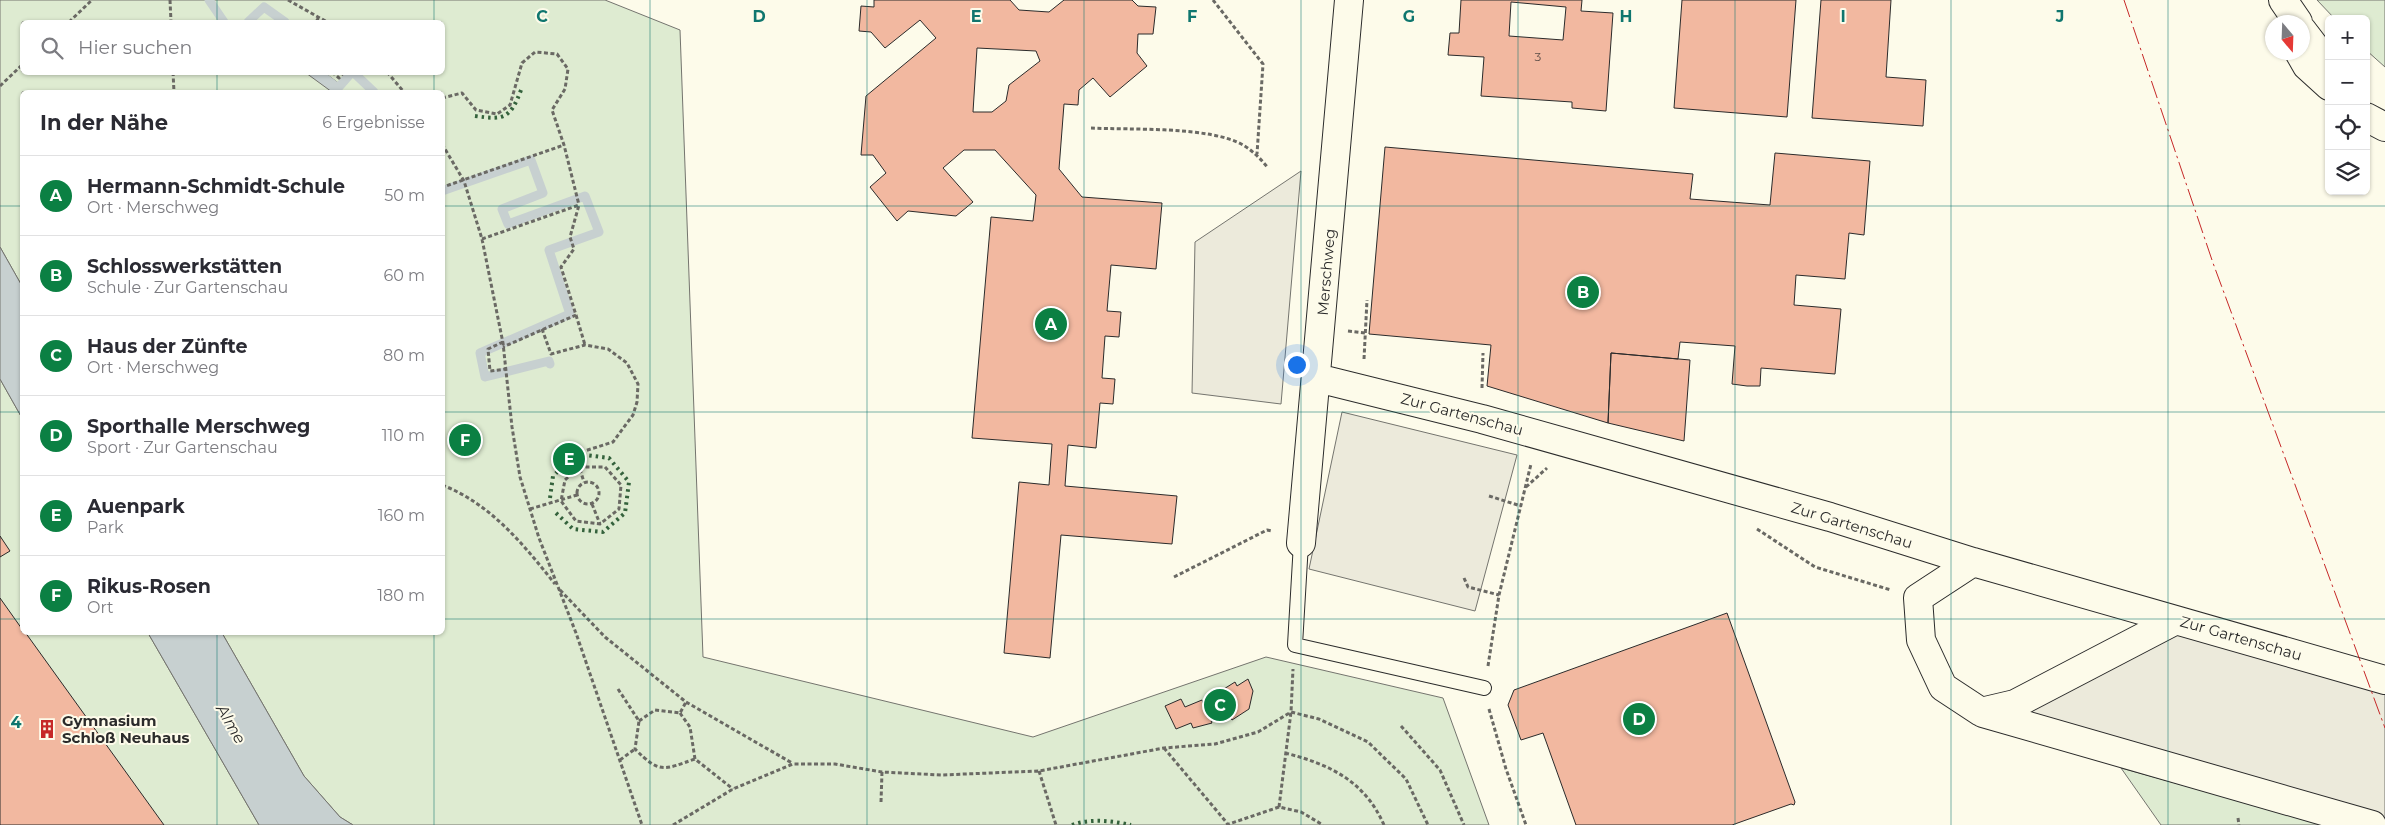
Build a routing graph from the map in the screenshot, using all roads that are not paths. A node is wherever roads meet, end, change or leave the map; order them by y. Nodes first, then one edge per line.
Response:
1 (1348, 0) edge
2 (2268, 0) edge
3 (2283, 0) edge
4 (2276, 15) edge
5 (2293, 15) edge
6 (2310, 42) edge
7 (2304, 60) edge
8 (2325, 62) edge
9 (2325, 82) edge
10 (2370, 104) edge
11 (2385, 111) edge
12 (2370, 120) edge
13 (2385, 127) edge
14 (1317, 378) junction
15 (1302, 540) joint
16 (1973, 562) junction
17 (2176, 620) junction
18 (2385, 680) edge
19 (1484, 688) road end
20 (1981, 712) junction
21 (2372, 825) edge

1 - 14 main road, Merschweg
2 - 4 main road
3 - 5 main road
6 - 8 main road
7 - 9 main road
10 - 11 main road
12 - 13 main road
14 - 15 main road, Merschweg
14 - 16 main road, Zur Gartenschau
15 - 19 lane
16 - 17 main road, Zur Gartenschau
16 - 20 main road
17 - 18 main road, Zur Gartenschau
17 - 20 main road
20 - 21 main road

